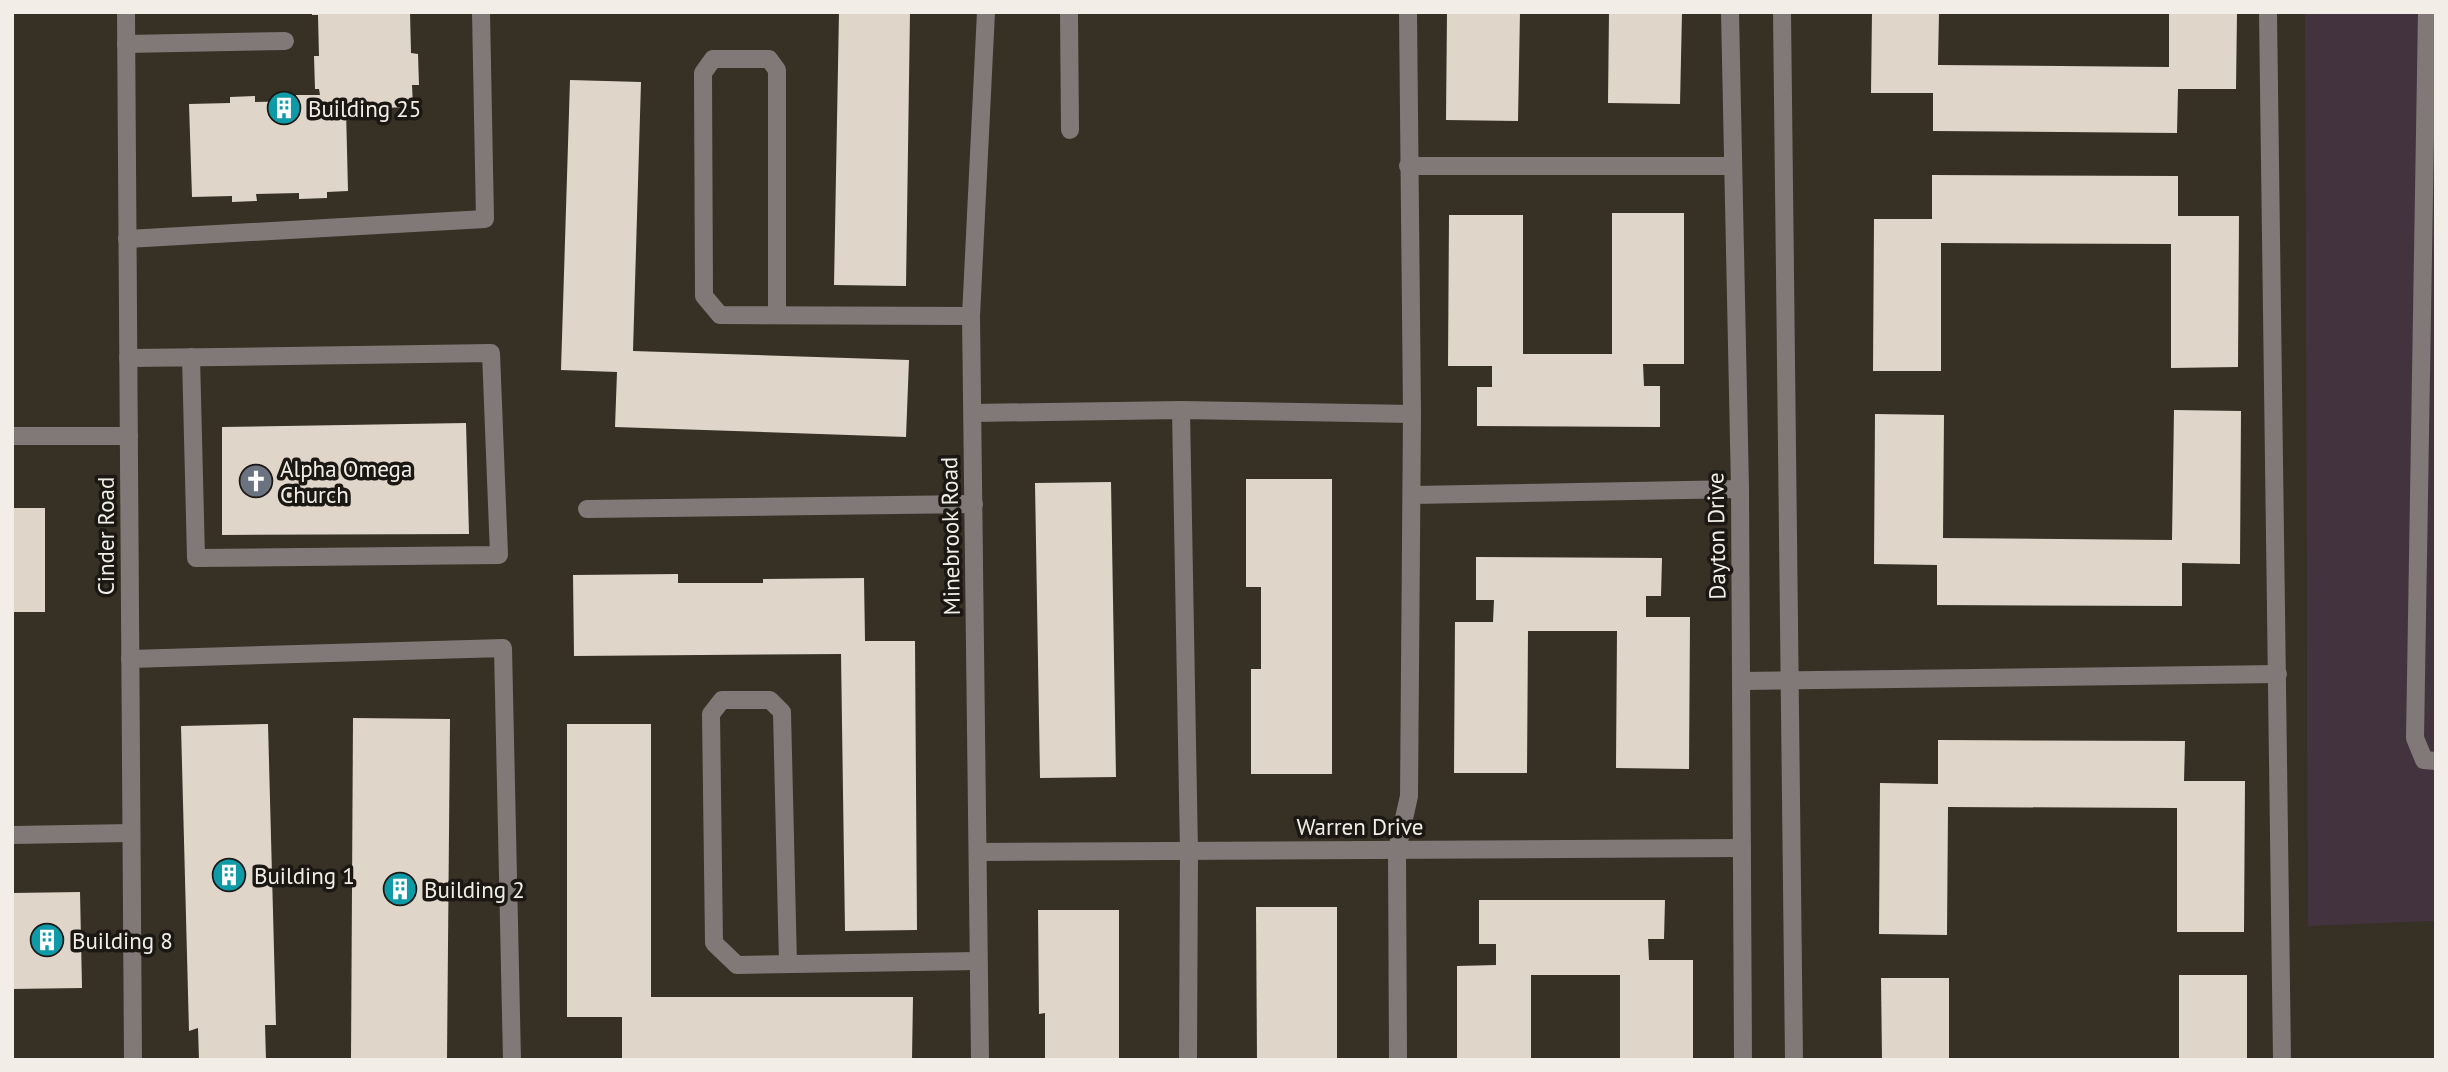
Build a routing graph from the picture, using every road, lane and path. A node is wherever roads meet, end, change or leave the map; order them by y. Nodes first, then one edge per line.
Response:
1 (126, 12) edge
2 (481, 12) edge
3 (986, 12) edge
4 (1069, 12) edge
5 (1408, 12) edge
6 (1730, 12) edge
7 (1782, 12) edge
8 (2268, 12) edge
9 (2427, 12) edge
10 (285, 41) dead end
11 (126, 44) junction
12 (1070, 130) dead end
13 (1408, 166) junction
14 (1732, 166) junction
15 (127, 239) junction
16 (777, 314) junction
17 (971, 316) junction
18 (191, 357) junction
19 (128, 358) junction
20 (1181, 410) junction
21 (973, 413) junction
22 (1412, 414) junction
23 (2428, 418) edge
24 (12, 436) edge
25 (129, 436) junction
26 (1740, 489) junction
27 (1412, 495) junction
28 (974, 504) junction
29 (587, 509) dead end
30 (130, 659) junction
31 (2278, 674) junction
32 (1741, 681) junction
33 (1791, 681) junction
34 (2436, 761) edge
35 (131, 833) junction
36 (12, 835) edge
37 (1742, 848) junction
38 (1397, 850) junction
39 (978, 852) junction
40 (1189, 852) junction
41 (978, 961) junction
42 (788, 964) junction
43 (133, 1060) edge
44 (512, 1060) edge
45 (980, 1060) edge
46 (1188, 1060) edge
47 (1398, 1060) edge
48 (1743, 1060) edge
49 (1794, 1060) edge
50 (2282, 1060) edge

1 - 11 street, Cinder Road
2 - 15 street
3 - 17 street, Minebrook Road
4 - 12 street
5 - 13 street
6 - 14 street, Dayton Drive
7 - 33 street
8 - 31 street
9 - 23 street
10 - 11 street
11 - 15 street, Cinder Road
13 - 14 street
13 - 22 street
14 - 26 street, Dayton Drive
15 - 19 street, Cinder Road
16 - 16 street
16 - 17 street
17 - 21 street, Minebrook Road
18 - 18 street
18 - 19 street
19 - 25 street, Cinder Road
20 - 21 street
20 - 22 street
20 - 40 street
21 - 28 street, Minebrook Road
22 - 27 street
23 - 34 street
24 - 25 street
25 - 30 street, Cinder Road
26 - 27 street
26 - 32 street, Dayton Drive
27 - 38 street
28 - 29 street
28 - 39 street, Minebrook Road
30 - 35 street, Cinder Road
30 - 44 street
31 - 33 street
31 - 50 street
32 - 33 street
32 - 37 street, Dayton Drive
33 - 49 street
35 - 36 street
35 - 43 street, Cinder Road
37 - 38 street, Warren Drive
37 - 48 street, Dayton Drive
38 - 40 street, Warren Drive
38 - 47 street
39 - 40 street, Warren Drive
39 - 41 street, Minebrook Road
40 - 46 street
41 - 42 street
41 - 45 street, Minebrook Road
42 - 42 street

